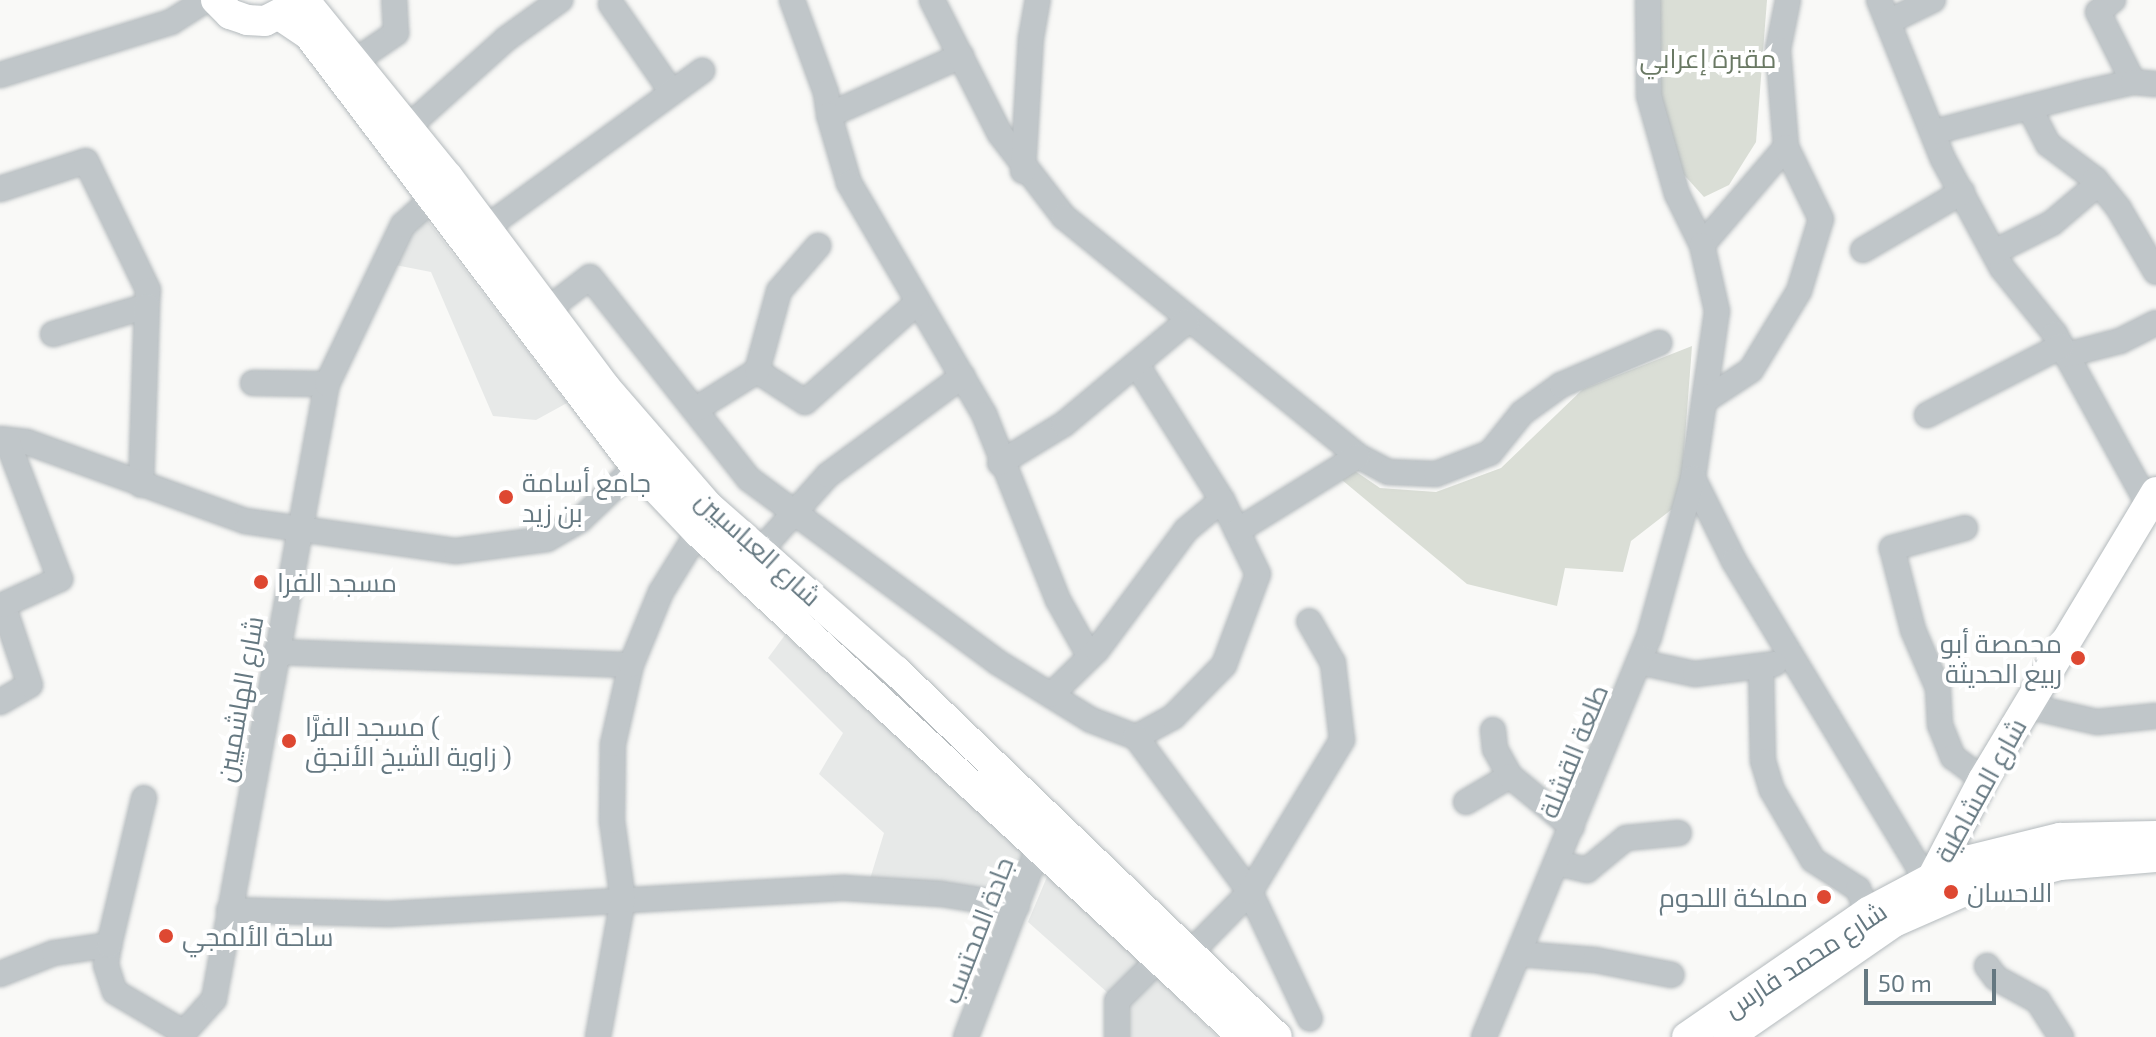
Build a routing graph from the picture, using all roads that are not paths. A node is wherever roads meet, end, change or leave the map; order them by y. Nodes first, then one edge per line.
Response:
1 (206, 0) edge
2 (216, 0) edge
3 (394, 0) edge
4 (560, 0) edge
5 (792, 0) edge
6 (932, 0) edge
7 (1038, 0) edge
8 (1648, 0) edge
9 (1788, 0) edge
10 (1933, 0) edge
11 (2113, 0) edge
12 (611, 4) dead end
13 (295, 5) edge
14 (1883, 11) edge
15 (961, 56) junction
16 (355, 61) junction
17 (702, 71) dead end
18 (0, 75) edge
19 (2145, 83) edge
20 (671, 91) junction
21 (2029, 107) junction
22 (829, 115) junction
23 (408, 127) junction
24 (1934, 132) junction
25 (1786, 147) junction
26 (1023, 171) junction
27 (2098, 184) junction
28 (0, 189) edge
29 (1962, 192) junction
30 (433, 198) junction
31 (487, 227) junction
32 (1702, 245) junction
33 (818, 246) dead end
34 (1863, 250) dead end
35 (1994, 252) junction
36 (2156, 272) edge
37 (917, 303) junction
38 (147, 306) junction
39 (547, 310) junction
40 (1187, 321) junction
41 (2156, 323) edge
42 (53, 334) dead end
43 (1659, 343) dead end
44 (2063, 350) junction
45 (1137, 365) junction
46 (757, 371) junction
47 (963, 376) junction
48 (253, 383) dead end
49 (327, 384) junction
50 (1704, 401) junction
51 (696, 409) junction
52 (1927, 415) dead end
53 (3, 439) edge
54 (1358, 456) junction
55 (1000, 463) junction
56 (636, 467) junction
57 (1693, 478) junction
58 (141, 485) junction
59 (2151, 497) edge
60 (1222, 500) junction
61 (793, 514) junction
62 (1965, 528) dead end
63 (296, 531) junction
64 (1237, 531) junction
65 (698, 532) junction
66 (760, 551) junction
67 (1309, 621) dead end
68 (276, 652) junction
69 (1090, 657) junction
70 (1793, 658) junction
71 (1639, 662) junction
72 (631, 665) junction
73 (1761, 668) junction
74 (1051, 695) junction
75 (0, 702) edge
76 (2027, 706) junction
77 (2156, 716) edge
78 (1493, 730) dead end
79 (1136, 737) junction
80 (1510, 776) junction
81 (1983, 780) junction
82 (144, 798) dead end
83 (1466, 802) dead end
84 (1572, 827) junction
85 (1679, 833) dead end
86 (2156, 836) edge
87 (1040, 843) junction
88 (2156, 857) edge
89 (1557, 863) junction
90 (1929, 884) junction
91 (1250, 892) junction
92 (623, 900) junction
93 (1017, 906) junction
94 (229, 910) junction
95 (1868, 912) junction
96 (109, 945) junction
97 (1191, 952) junction
98 (1519, 954) junction
99 (1160, 958) junction
100 (1987, 966) dead end
101 (0, 974) edge
102 (1672, 975) dead end
103 (1310, 1019) dead end
104 (181, 1034) edge
105 (598, 1037) edge
106 (966, 1037) edge
107 (1117, 1037) edge
108 (1243, 1037) edge
109 (1277, 1037) edge
110 (1484, 1037) edge
111 (1687, 1037) edge
112 (1728, 1037) edge
113 (2061, 1037) edge

1 - 18 street
2 - 13 main road
3 - 16 street
4 - 23 street
5 - 22 street
6 - 15 street
7 - 26 street
8 - 32 street, طلعة القشلة
9 - 25 street
10 - 14 street
11 - 19 street
12 - 20 street
13 - 16 main road, شارع العباسيين
13 - 30 main road, شارع العباسيين
14 - 24 street
15 - 22 street
15 - 26 street
16 - 23 main road, شارع العباسيين
17 - 20 street
19 - 21 street
20 - 31 street
21 - 24 street
21 - 27 street
22 - 37 street
23 - 31 main road, شارع العباسيين
24 - 29 street
25 - 32 street
25 - 50 street
26 - 40 street
27 - 35 street
27 - 36 street
28 - 38 street
29 - 34 street
29 - 35 street
30 - 49 street, شارع الهاشميين
30 - 56 main road, شارع العباسيين
31 - 39 main road, شارع العباسيين
32 - 50 street, طلعة القشلة
33 - 46 street
35 - 44 street
37 - 46 street
37 - 47 street
38 - 42 street
38 - 58 street
39 - 51 street
39 - 66 main road, شارع العباسيين
40 - 45 street
40 - 54 street
41 - 44 street
43 - 54 street
44 - 52 street
44 - 59 street
45 - 55 street
45 - 60 street
46 - 51 street
47 - 55 street
47 - 61 street
48 - 49 street
49 - 63 street, شارع الهاشميين
50 - 57 street, طلعة القشلة
51 - 61 street
53 - 58 street
53 - 75 street
54 - 64 street
55 - 69 street
56 - 63 street
56 - 65 main road, شارع العباسيين
57 - 70 street
57 - 71 street, طلعة القشلة
58 - 63 street
59 - 76 main road, شارع المشاطية
60 - 64 street
60 - 69 street
61 - 66 street
61 - 74 street
62 - 81 street
63 - 68 street, شارع الهاشميين
64 - 79 street
65 - 72 street
65 - 87 main road, شارع العباسيين
66 - 97 main road, شارع العباسيين
67 - 91 street
68 - 72 street
68 - 94 street, شارع الهاشميين
69 - 74 street
70 - 73 street
70 - 90 street
71 - 73 street
71 - 84 street, طلعة القشلة
72 - 92 street
73 - 95 street
74 - 79 street
76 - 77 street
76 - 81 main road, شارع المشاطية
78 - 80 street
79 - 91 street
80 - 83 street
80 - 84 street
81 - 90 main road, شارع المشاطية
82 - 96 street
84 - 89 street, طلعة القشلة
85 - 89 street
86 - 90 main road, شارع محمد فارس
87 - 93 street, جادة المحتسب
87 - 99 main road, شارع العباسيين
88 - 112 main road, شارع محمد فارس
89 - 98 street, طلعة القشلة
90 - 95 main road, شارع محمد فارس
91 - 97 street
91 - 103 street
92 - 93 street
92 - 94 street
92 - 105 street
93 - 106 street, جادة المحتسب
94 - 104 street, شارع الهاشميين
95 - 111 main road, شارع محمد فارس
96 - 101 street
96 - 104 street
97 - 109 main road, شارع العباسيين
98 - 102 street
98 - 110 street, طلعة القشلة
99 - 107 street
99 - 108 main road, شارع العباسيين
100 - 113 street

